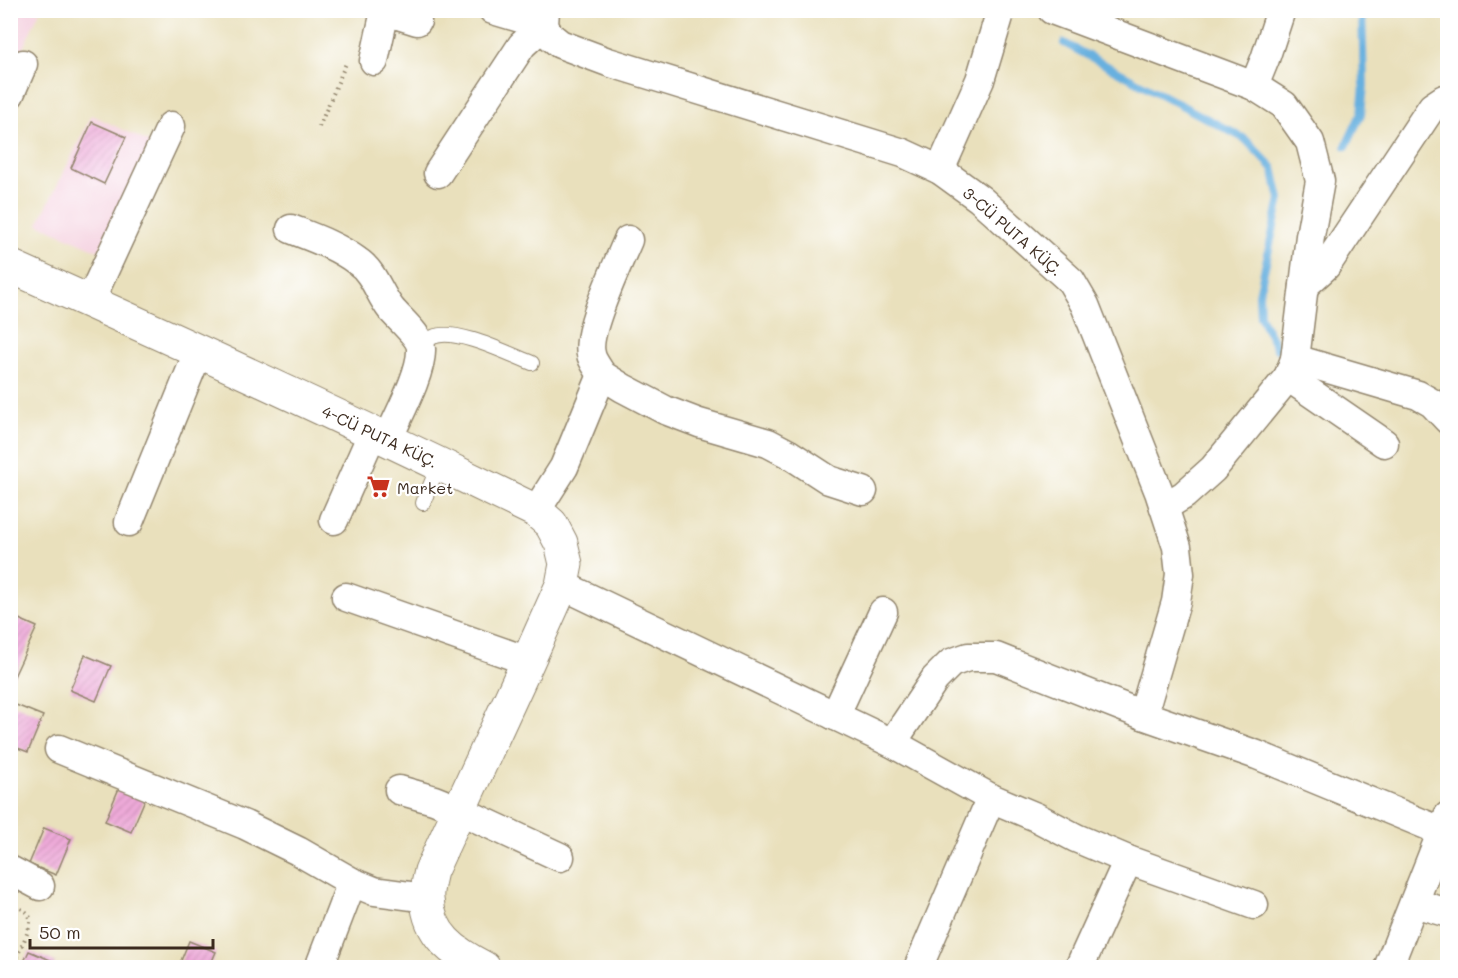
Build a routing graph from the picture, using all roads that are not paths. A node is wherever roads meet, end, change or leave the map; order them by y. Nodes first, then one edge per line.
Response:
1 (493, 10) edge
2 (1001, 10) edge
3 (1052, 10) edge
4 (1281, 10) edge
5 (384, 11) edge
6 (544, 18) edge
7 (417, 21) dead end
8 (362, 57) road end
9 (23, 64) dead end
10 (1254, 86) junction
11 (10, 94) edge
12 (1448, 100) edge
13 (171, 126) dead end
14 (940, 170) junction
15 (438, 173) dead end
16 (291, 229) dead end
17 (628, 240) dead end
18 (10, 266) edge
19 (1304, 286) junction
20 (90, 301) junction
21 (422, 346) junction
22 (199, 350) junction
23 (532, 363) dead end
24 (1292, 368) junction
25 (602, 375) junction
26 (1448, 420) edge
27 (380, 436) junction
28 (1384, 443) dead end
29 (439, 464) junction
30 (863, 491) dead end
31 (423, 503) dead end
32 (1164, 507) junction
33 (536, 511) junction
34 (334, 520) dead end
35 (129, 522) dead end
36 (562, 585) junction
37 (346, 597) dead end
38 (883, 612) dead end
39 (528, 662) junction
40 (1143, 715) junction
41 (835, 716) junction
42 (892, 743) junction
43 (59, 749) dead end
44 (399, 790) dead end
45 (991, 798) junction
46 (459, 810) junction
47 (1444, 824) edge
48 (560, 857) dead end
49 (1128, 860) junction
50 (352, 882) junction
51 (426, 898) junction
52 (1414, 903) junction
53 (1254, 905) dead end
54 (1448, 914) edge
55 (319, 968) edge
56 (484, 968) edge
57 (918, 968) edge
58 (1079, 968) edge
59 (1388, 968) edge

1 - 6 street
2 - 14 street
3 - 10 street
4 - 10 street
5 - 7 street
5 - 8 street
6 - 14 street, 3-CÜ PUTA KÜÇ.
6 - 15 street
9 - 11 street
10 - 19 street
12 - 19 street
13 - 20 street
14 - 32 street, 3-CÜ PUTA KÜÇ.
16 - 21 street
17 - 25 street
18 - 20 street, 4-CÜ PUTA KÜÇ.
19 - 24 street
20 - 22 street, 4-CÜ PUTA KÜÇ.
21 - 23 lane
21 - 27 street
22 - 27 street, 4-CÜ PUTA KÜÇ.
22 - 35 street
24 - 26 street
24 - 28 street
24 - 32 street
25 - 30 street
25 - 33 street
27 - 29 street, 4-CÜ PUTA KÜÇ.
27 - 34 street
29 - 31 lane
29 - 33 street, 4-CÜ PUTA KÜÇ.
32 - 40 street, 3-CÜ PUTA KÜÇ.
33 - 36 street, 4-CÜ PUTA KÜÇ.
36 - 39 street, 4-CÜ PUTA KÜÇ.
36 - 41 street
37 - 39 street
38 - 41 street
39 - 46 street, 4-CÜ PUTA KÜÇ.
40 - 42 street
40 - 47 street
41 - 42 street
42 - 45 street
43 - 50 street
44 - 46 street
45 - 49 street
45 - 57 street
46 - 48 street
46 - 51 street, 4-CÜ PUTA KÜÇ.
47 - 52 street
49 - 53 street
49 - 58 street
50 - 51 street
50 - 55 street
51 - 56 street, 4-CÜ PUTA KÜÇ.
52 - 54 street
52 - 59 street

